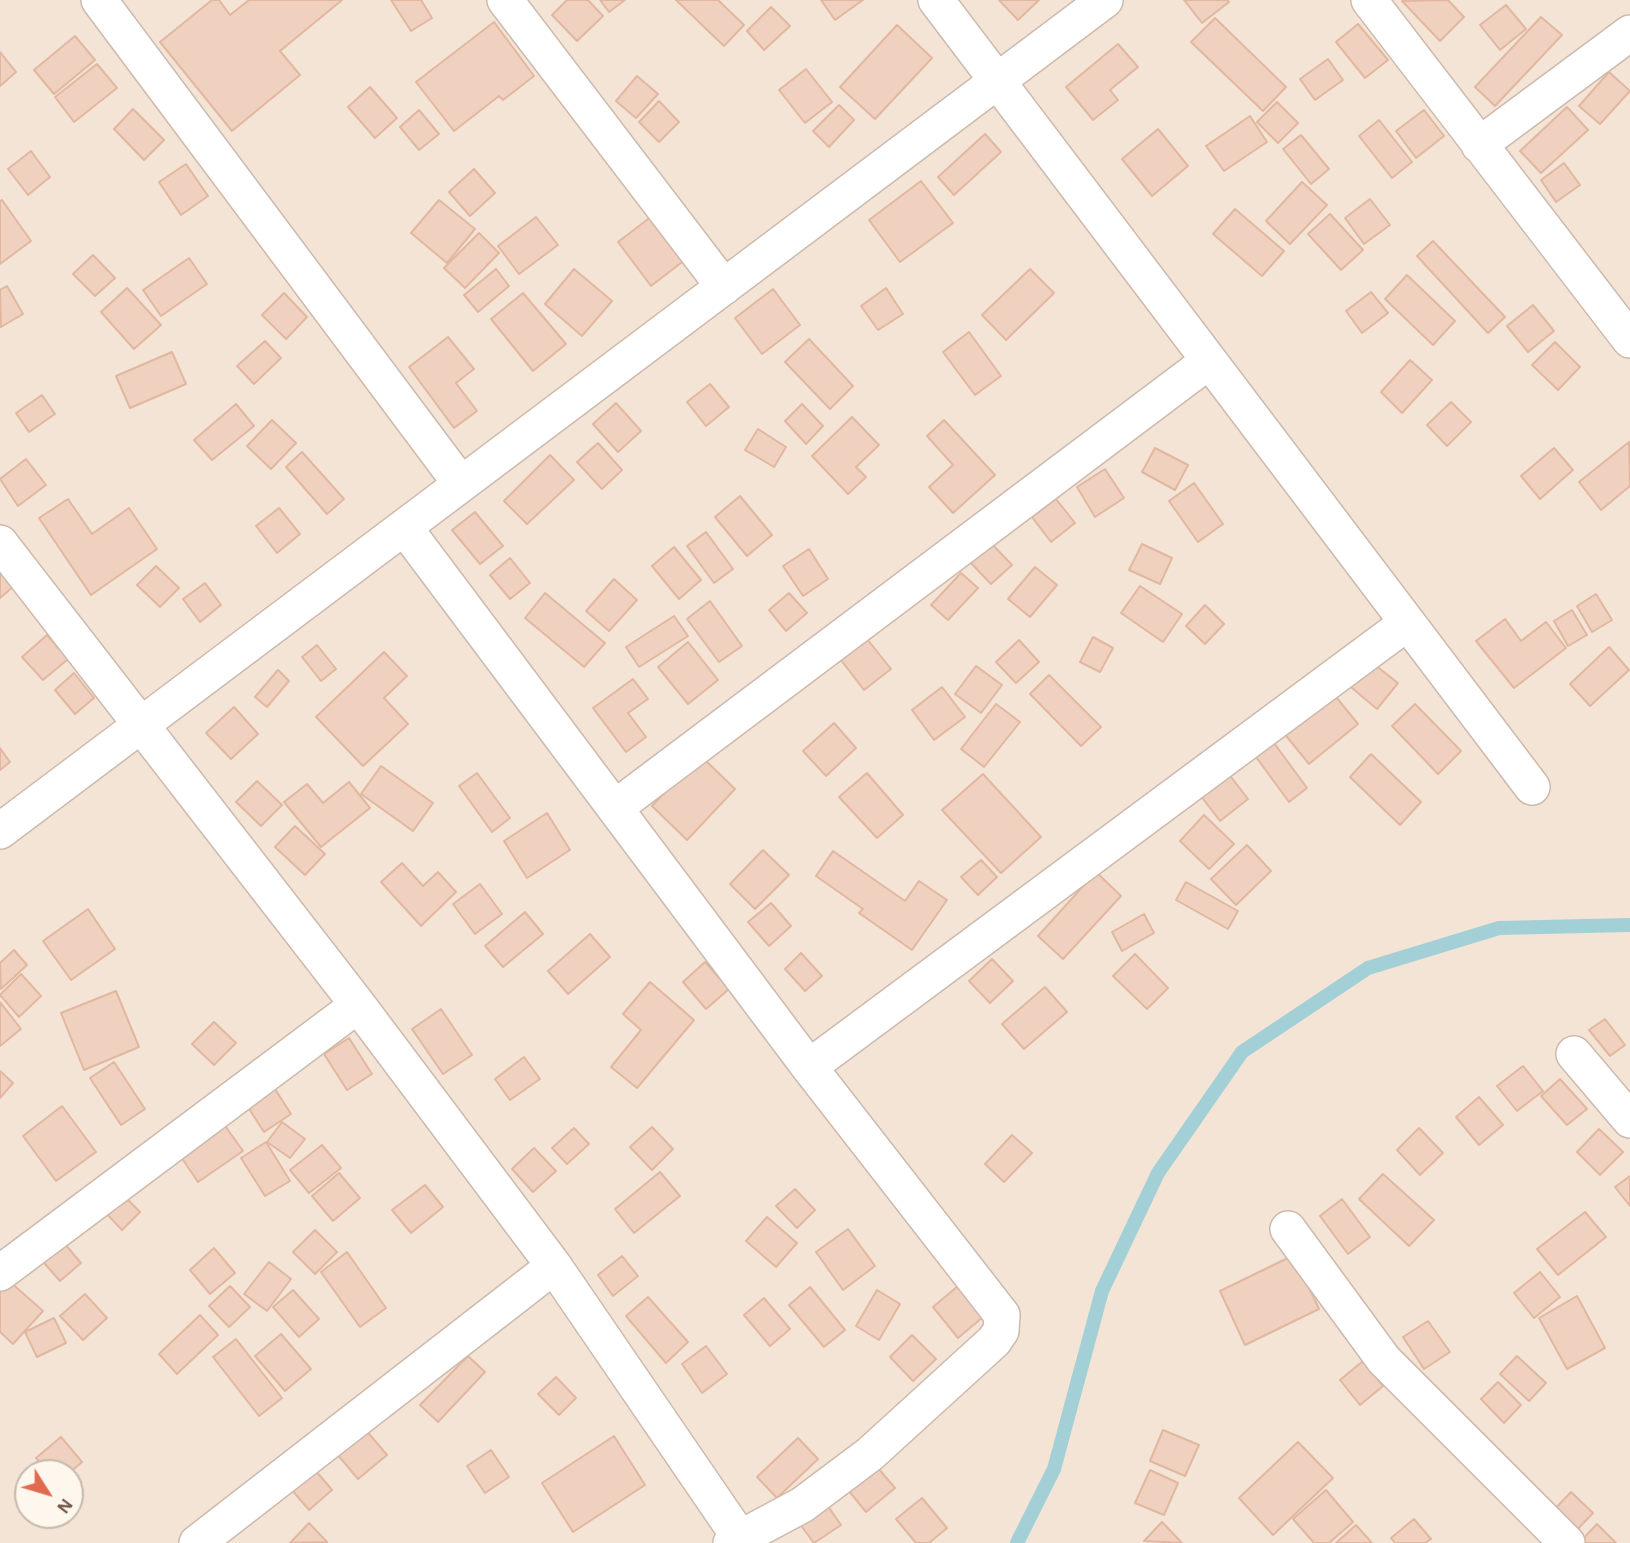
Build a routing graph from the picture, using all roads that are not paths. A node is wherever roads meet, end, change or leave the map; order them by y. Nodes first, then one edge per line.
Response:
1 (99, 0) edge
2 (505, 0) edge
3 (936, 0) edge
4 (1105, 0) edge
5 (1369, 0) edge
6 (1630, 33) edge
7 (998, 81) junction
8 (1479, 145) junction
9 (724, 286) junction
10 (1630, 340) edge
11 (1209, 360) junction
12 (461, 484) junction
13 (404, 527) junction
14 (0, 543) edge
15 (1407, 623) junction
16 (139, 726) junction
17 (1532, 787) dead end
18 (616, 807) junction
19 (0, 831) edge
20 (358, 1005) junction
21 (1574, 1054) dead end
22 (809, 1068) junction
23 (1630, 1120) edge
24 (1288, 1229) dead end
25 (554, 1266) junction
26 (0, 1273) edge
27 (735, 1540) edge
28 (197, 1543) edge
29 (1567, 1543) edge

1 - 12 street
2 - 9 street
3 - 7 street
4 - 7 street
5 - 8 street
6 - 8 street
7 - 9 street
7 - 11 street
8 - 10 street
9 - 12 street
11 - 15 street
11 - 18 street
12 - 13 street
13 - 16 street
13 - 18 street
14 - 16 street
15 - 17 street
15 - 22 street
16 - 19 street
16 - 20 street
18 - 22 street
20 - 25 street
20 - 26 street
21 - 23 street
22 - 27 street
24 - 29 street
25 - 27 street
25 - 28 street

